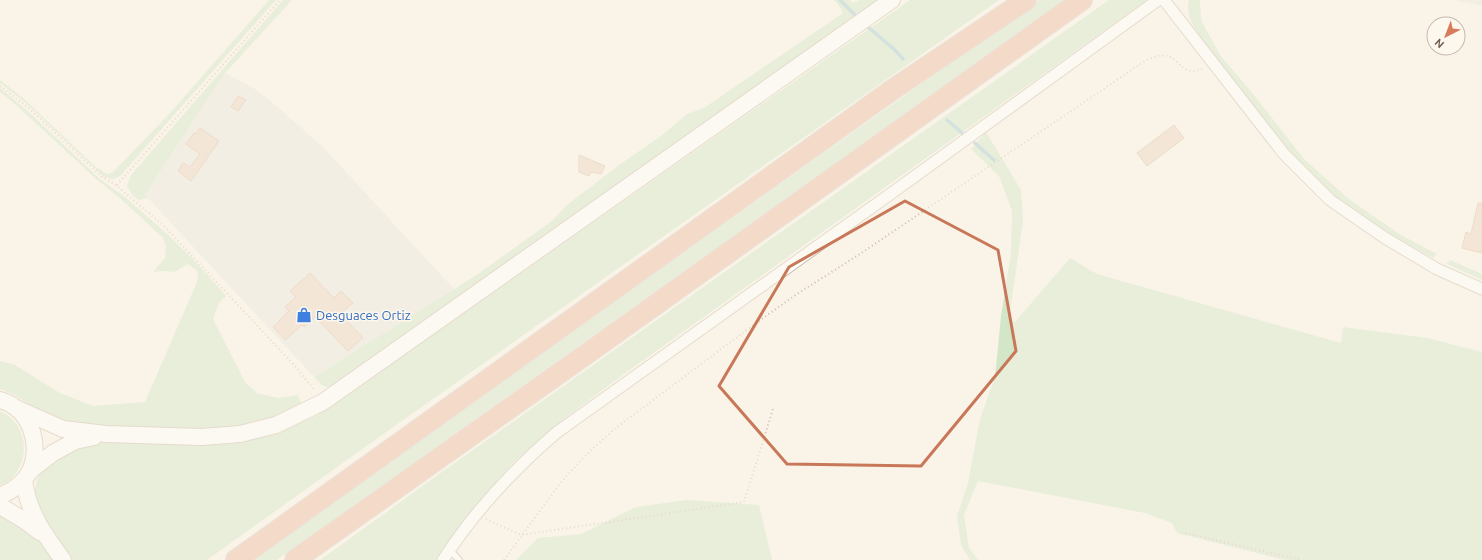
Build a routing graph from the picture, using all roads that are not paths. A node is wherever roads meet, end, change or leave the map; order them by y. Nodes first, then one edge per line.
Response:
1 (892, 0) edge
2 (1026, 0) edge
3 (1082, 0) edge
4 (1158, 0) edge
5 (1164, 0) edge
6 (1482, 289) edge
7 (0, 400) edge
8 (18, 410) junction
9 (106, 434) junction
10 (27, 475) junction
11 (0, 496) edge
12 (0, 506) edge
13 (45, 535) junction
14 (450, 550) junction
15 (63, 560) edge
16 (236, 560) edge
17 (295, 560) edge
18 (444, 560) edge
19 (459, 560) edge

1 - 9 street
2 - 16 highway
3 - 17 highway
4 - 14 street
5 - 6 street
7 - 8 street
8 - 9 street
8 - 10 street
9 - 10 street
10 - 11 street
10 - 13 street
12 - 13 street
13 - 15 street
14 - 18 street
14 - 19 lane

